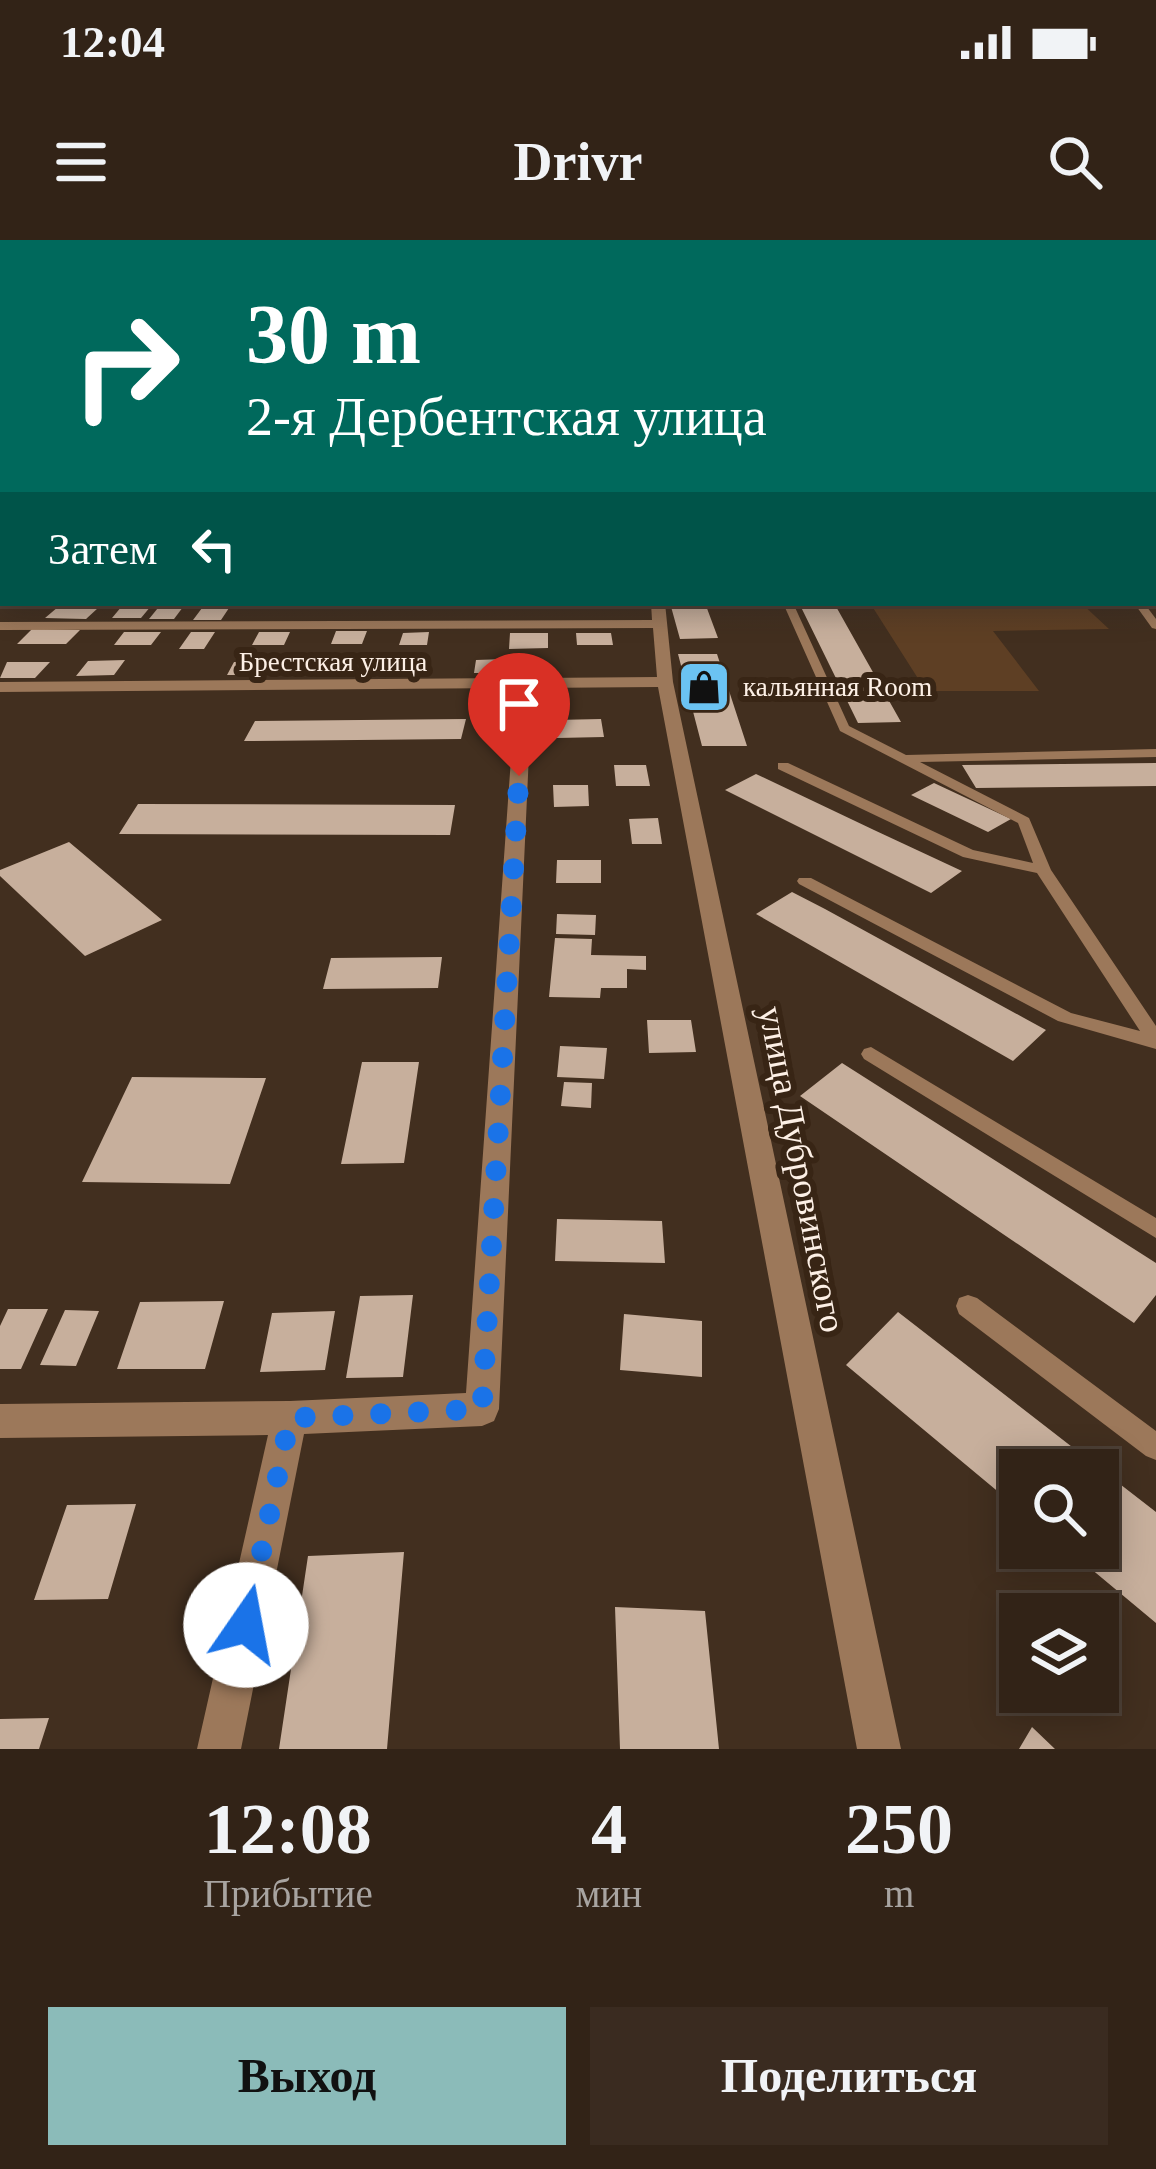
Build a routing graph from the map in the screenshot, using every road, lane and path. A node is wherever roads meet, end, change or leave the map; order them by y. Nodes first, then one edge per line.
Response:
1 (789, 606) edge
2 (660, 613) edge
3 (0, 626) edge
4 (665, 682) junction
5 (524, 685) junction
6 (0, 687) edge
7 (1156, 753) edge
8 (906, 758) junction
9 (783, 766) dead end
10 (1043, 870) junction
11 (805, 881) dead end
12 (1156, 1042) edge
13 (871, 1054) dead end
14 (1156, 1228) edge
15 (968, 1306) dead end
16 (290, 1418) junction
17 (0, 1421) edge
18 (1156, 1447) edge
19 (219, 1749) edge
20 (879, 1749) edge

1 - 8 lane
2 - 3 street
2 - 4 street, улица Дубровинского
4 - 5 street, Брестская улица
4 - 20 street, улица Дубровинского
5 - 6 street, Брестская улица
5 - 16 street
7 - 8 lane
8 - 10 lane
9 - 10 lane
10 - 12 lane
11 - 12 lane
13 - 14 lane
15 - 18 lane
16 - 17 street
16 - 19 street

